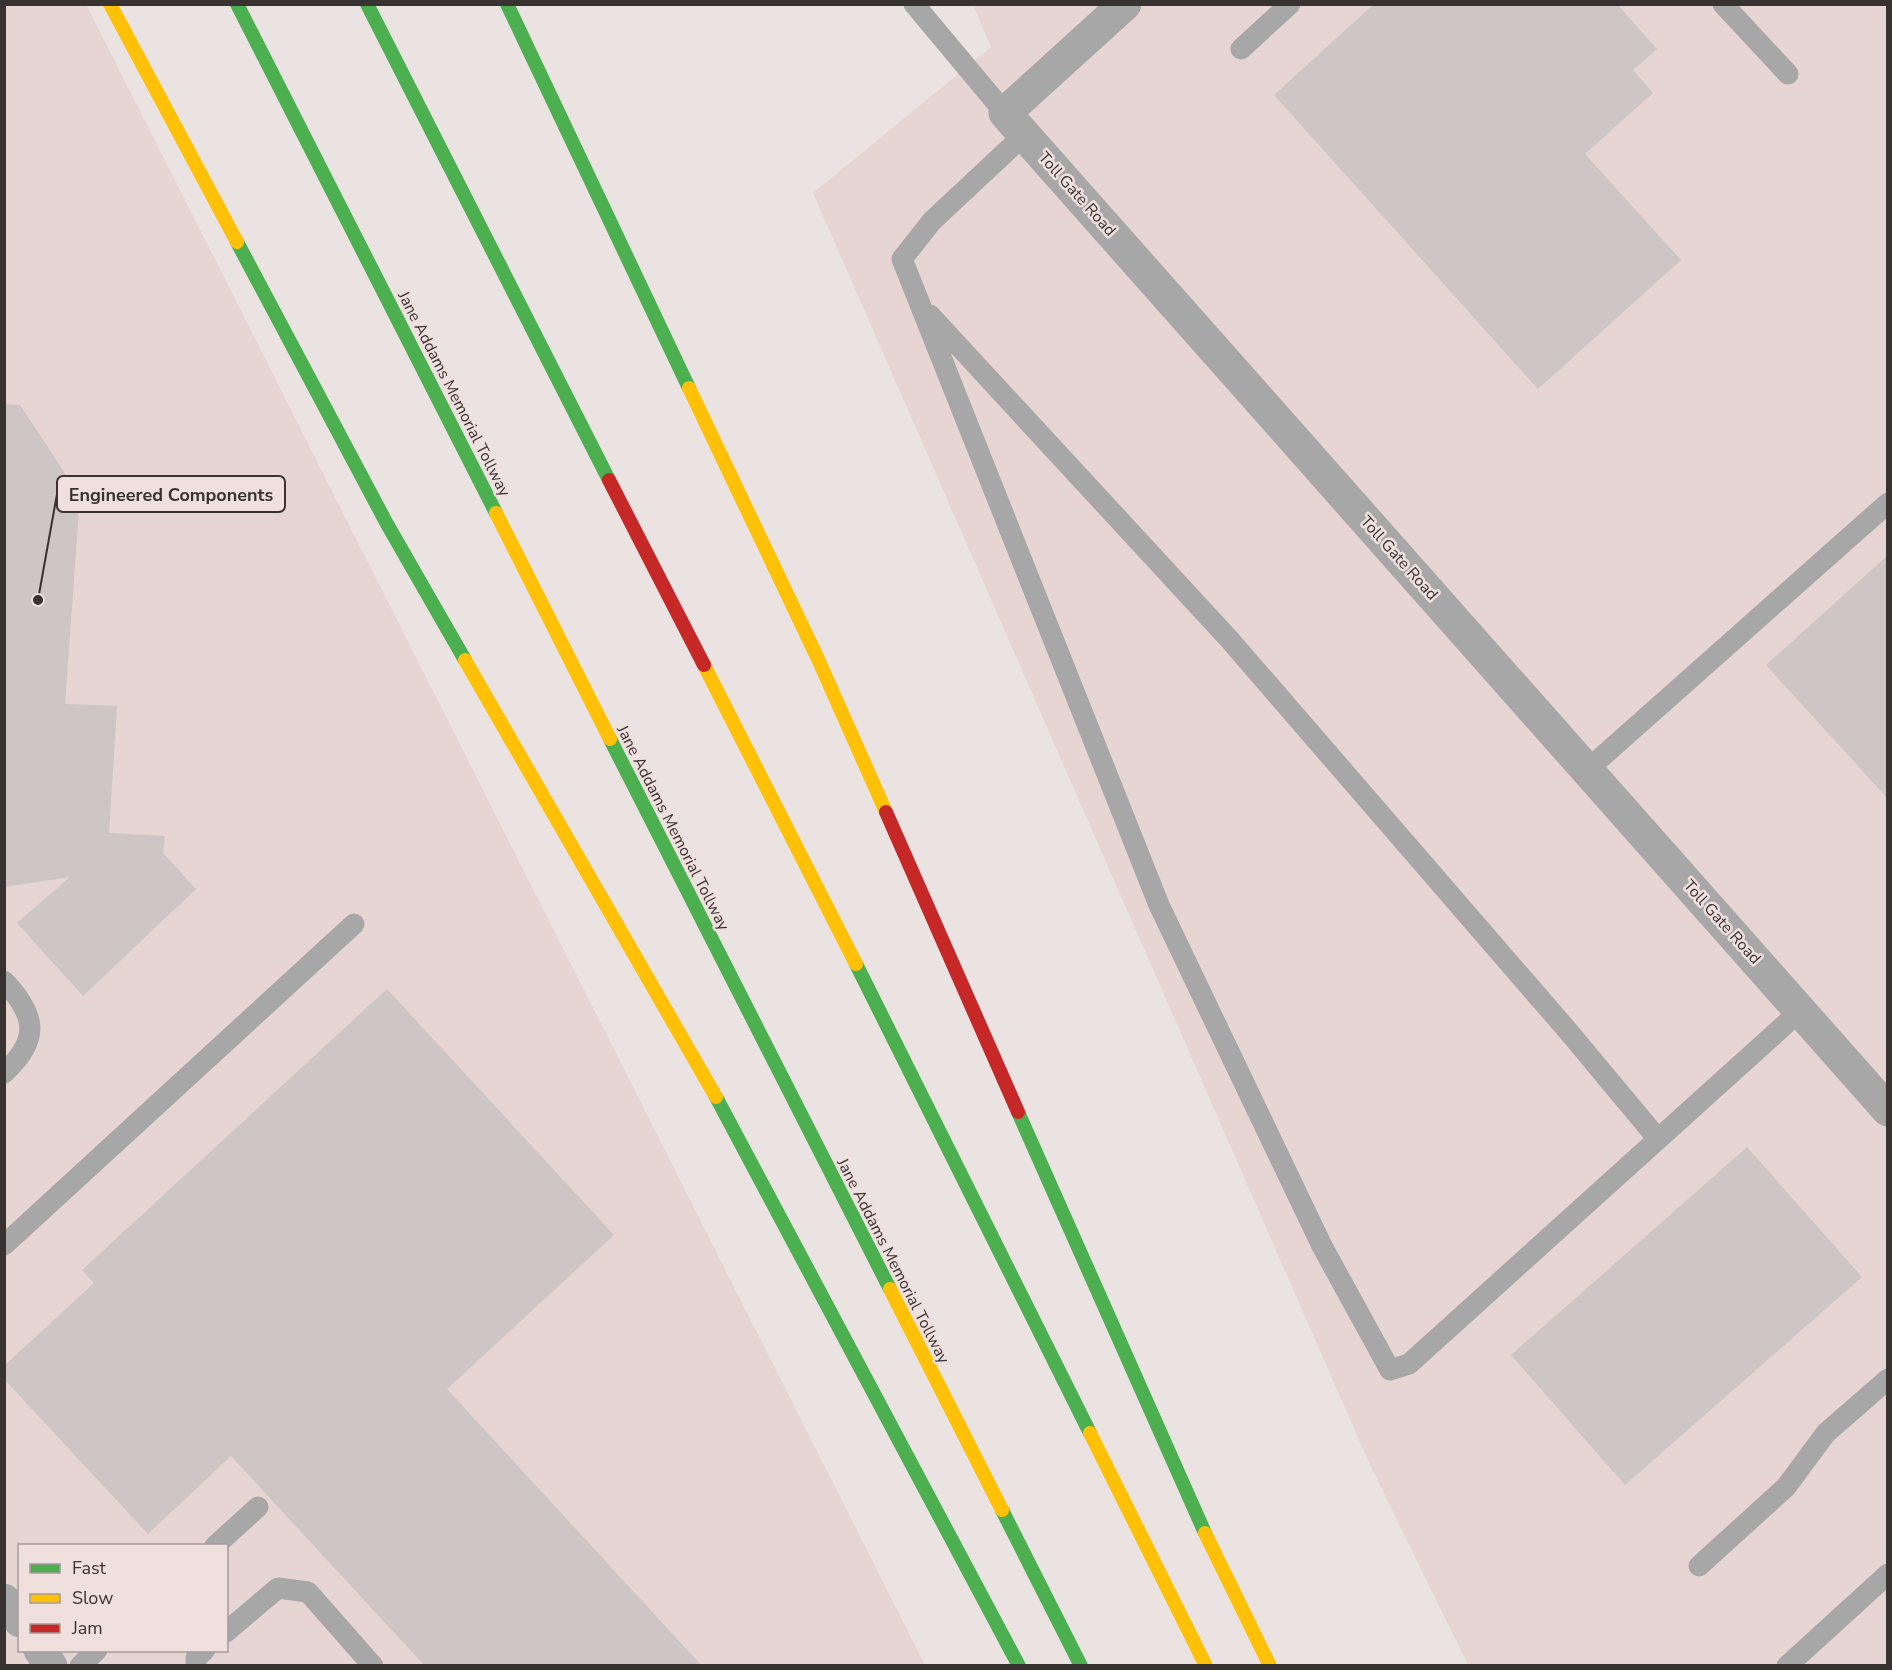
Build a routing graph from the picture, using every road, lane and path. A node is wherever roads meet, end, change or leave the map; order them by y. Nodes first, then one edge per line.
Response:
1 (110, 4) edge
2 (237, 4) edge
3 (367, 4) edge
4 (507, 4) edge
5 (914, 4) edge
6 (1125, 4) edge
7 (1290, 4) edge
8 (1723, 4) edge
9 (1241, 49) dead end
10 (1788, 74) dead end
11 (1014, 124) junction
12 (920, 305) junction
13 (1887, 503) edge
14 (1587, 770) junction
15 (354, 924) dead end
16 (4, 981) edge
17 (1800, 1011) junction
18 (4, 1073) edge
19 (1887, 1110) edge
20 (1658, 1139) junction
21 (4, 1245) edge
22 (1887, 1379) edge
23 (258, 1507) dead end
24 (216, 1544) edge
25 (1699, 1566) dead end
26 (1887, 1574) edge
27 (4, 1600) edge
28 (18, 1618) edge
29 (228, 1630) edge
30 (41, 1652) edge
31 (95, 1652) edge
32 (203, 1652) edge
33 (51, 1665) edge
34 (80, 1665) edge
35 (195, 1665) edge
36 (373, 1665) edge
37 (1019, 1665) edge
38 (1081, 1665) edge
39 (1206, 1665) edge
40 (1270, 1665) edge
41 (1787, 1665) edge

1 - 37 highway
2 - 38 highway, Jane Addams Memorial Tollway
3 - 39 highway
4 - 40 highway
5 - 11 lane, Toll Gate Road
6 - 11 street
7 - 9 lane
8 - 10 lane
11 - 12 lane
11 - 14 street, Toll Gate Road
12 - 20 lane
12 - 20 lane
13 - 14 lane
14 - 17 street, Toll Gate Road
15 - 21 lane
16 - 18 lane
17 - 19 street, Toll Gate Road
17 - 20 lane
22 - 25 lane
23 - 24 lane
26 - 41 lane
27 - 28 street
29 - 36 lane
30 - 33 street
31 - 34 lane
32 - 35 lane

